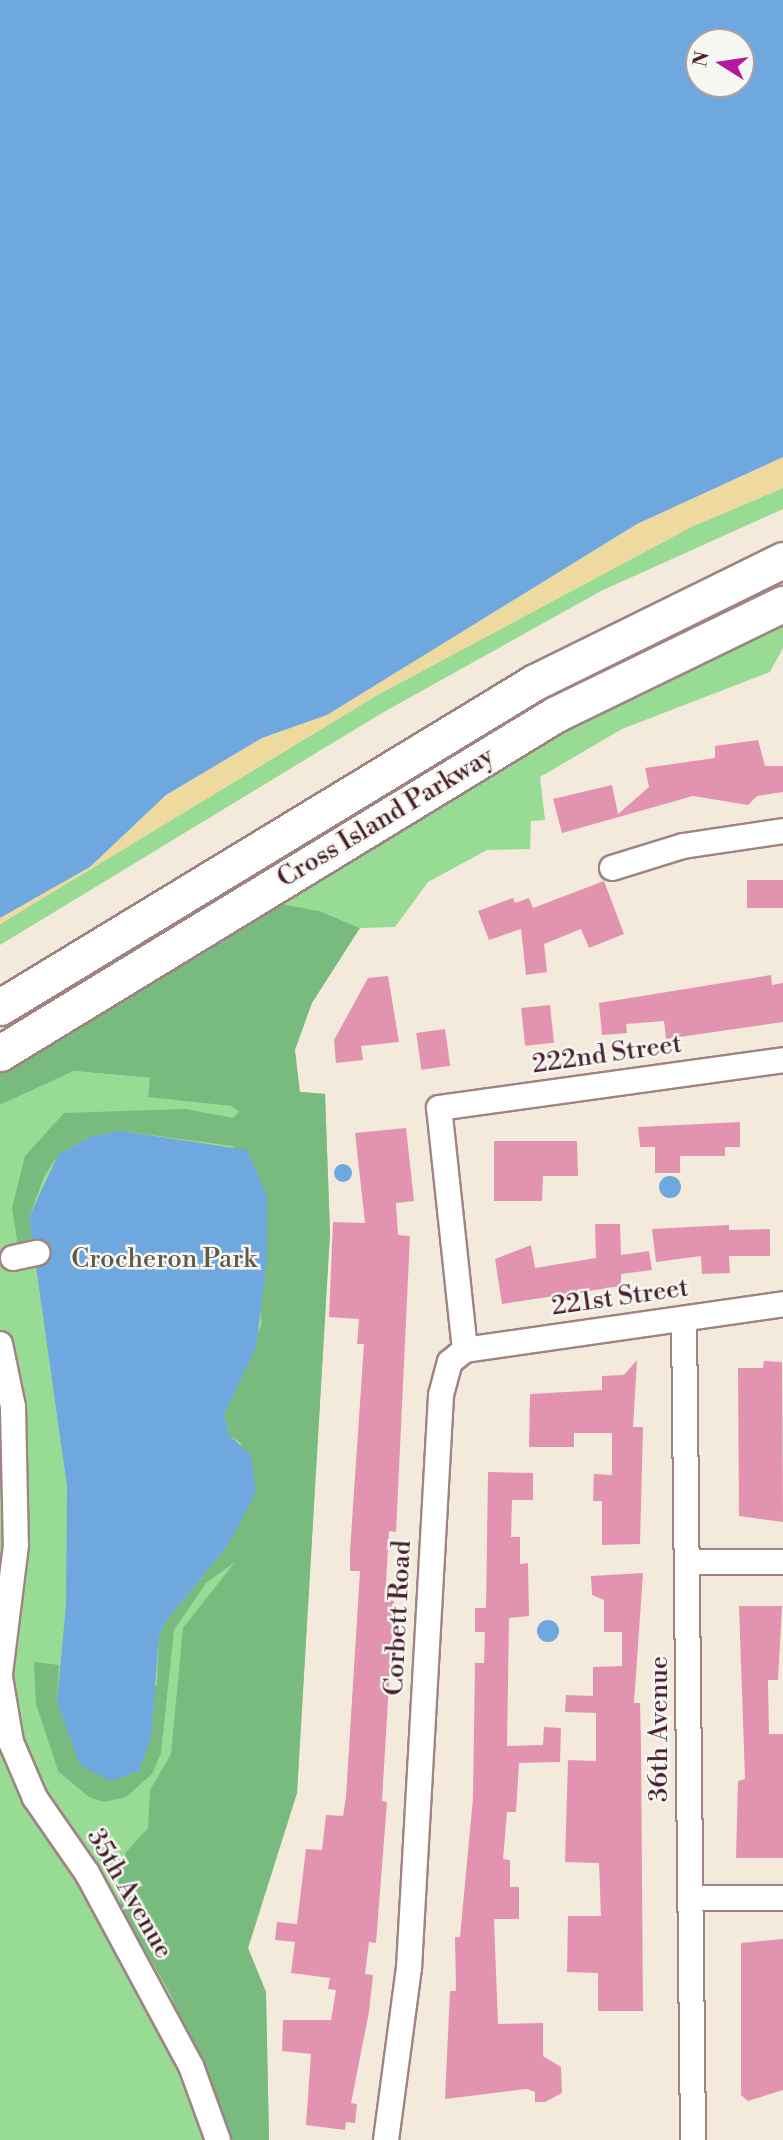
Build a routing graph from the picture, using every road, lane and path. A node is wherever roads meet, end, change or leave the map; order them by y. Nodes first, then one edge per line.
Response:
1 (783, 560) edge
2 (783, 604) edge
3 (783, 831) edge
4 (612, 868) dead end
5 (0, 1007) edge
6 (0, 1053) edge
7 (783, 1060) edge
8 (783, 1304) edge
9 (684, 1319) junction
10 (0, 1344) edge
11 (465, 1350) junction
12 (689, 1562) junction
13 (783, 1562) edge
14 (0, 1675) edge
15 (691, 1898) junction
16 (783, 1898) edge
17 (218, 2140) edge
18 (386, 2140) edge
19 (693, 2140) edge

1 - 5 highway, Cross Island Parkway
2 - 6 highway, Cross Island Parkway
3 - 4 street
7 - 11 street, 222nd Street
8 - 9 street, 221st Street
9 - 11 street, 221st Street
9 - 12 street, 36th Avenue
10 - 14 street, 35th Avenue
11 - 18 street, Corbett Road
12 - 13 street
12 - 15 street, 36th Avenue
14 - 17 street, 35th Avenue
15 - 16 street
15 - 19 street, 36th Avenue

